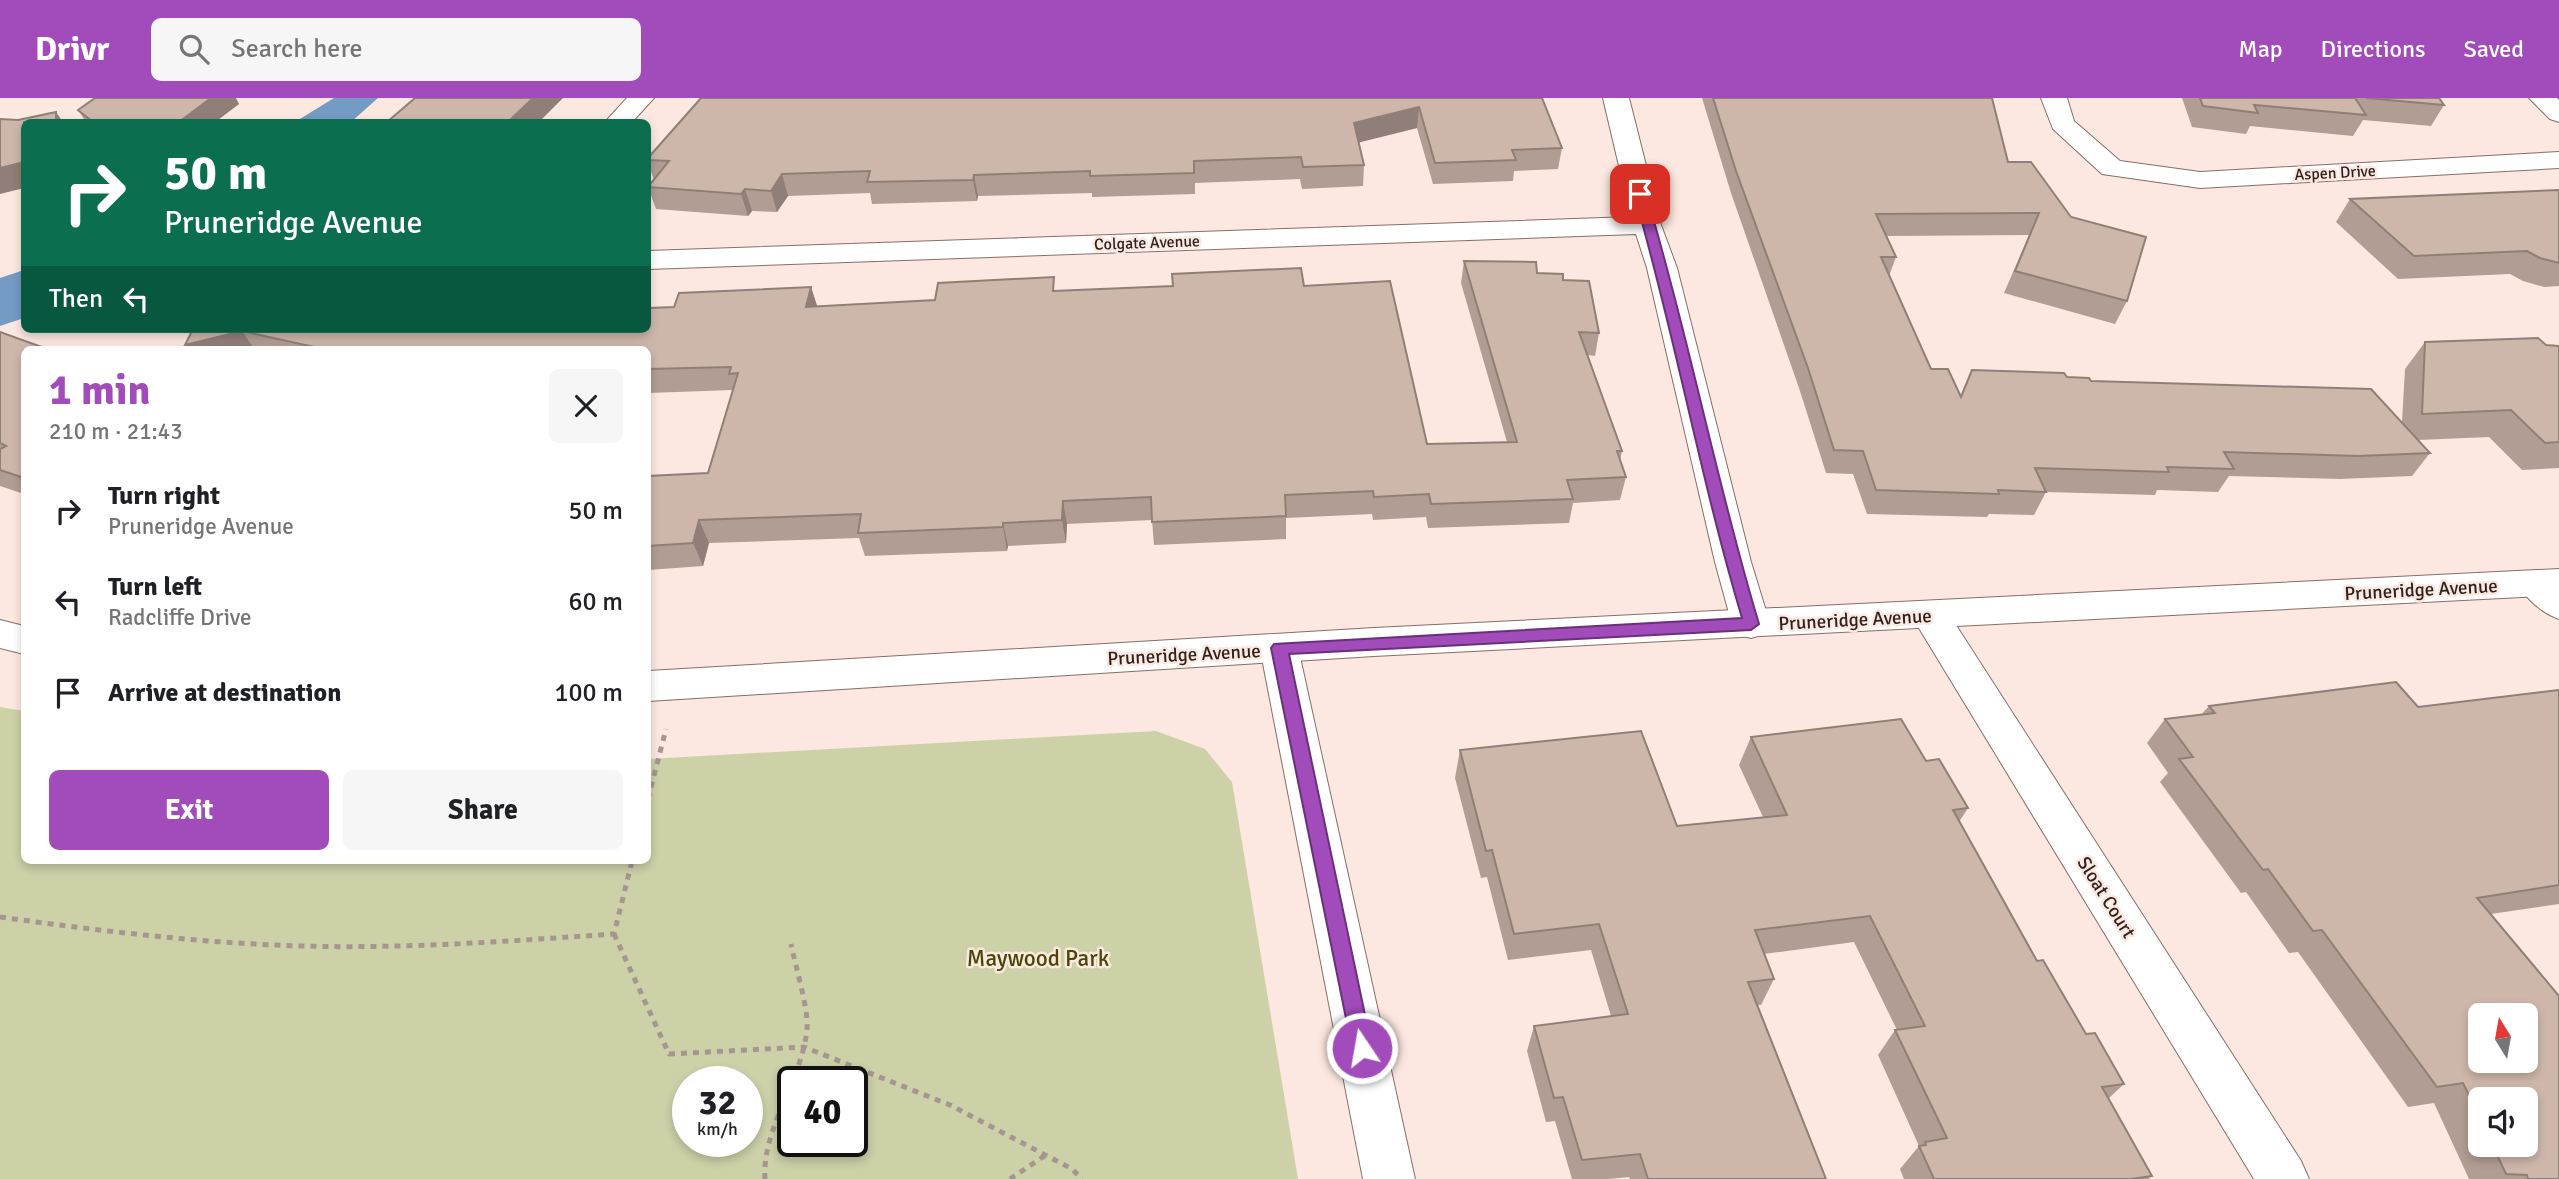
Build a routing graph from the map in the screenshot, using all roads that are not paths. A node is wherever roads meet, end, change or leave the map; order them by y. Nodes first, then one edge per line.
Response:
1 (641, 98) edge
2 (1616, 98) edge
3 (2054, 98) edge
4 (2542, 98) edge
5 (2559, 114) edge
6 (621, 119) edge
7 (2559, 160) edge
8 (1647, 225) junction
9 (651, 260) edge
10 (2551, 590) edge
11 (1930, 615) junction
12 (1751, 624) junction
13 (0, 634) edge
14 (21, 639) edge
15 (1279, 648) junction
16 (663, 685) edge
17 (1390, 1179) edge
18 (2283, 1179) edge

1 - 6 street
2 - 8 street
3 - 7 street, Aspen Drive
4 - 5 street
8 - 9 street, Colgate Avenue
8 - 12 street
10 - 11 street, Pruneridge Avenue
11 - 12 street, Pruneridge Avenue
11 - 18 street, Sloat Court
12 - 15 street, Pruneridge Avenue
13 - 14 street
15 - 16 street, Pruneridge Avenue
15 - 17 street

